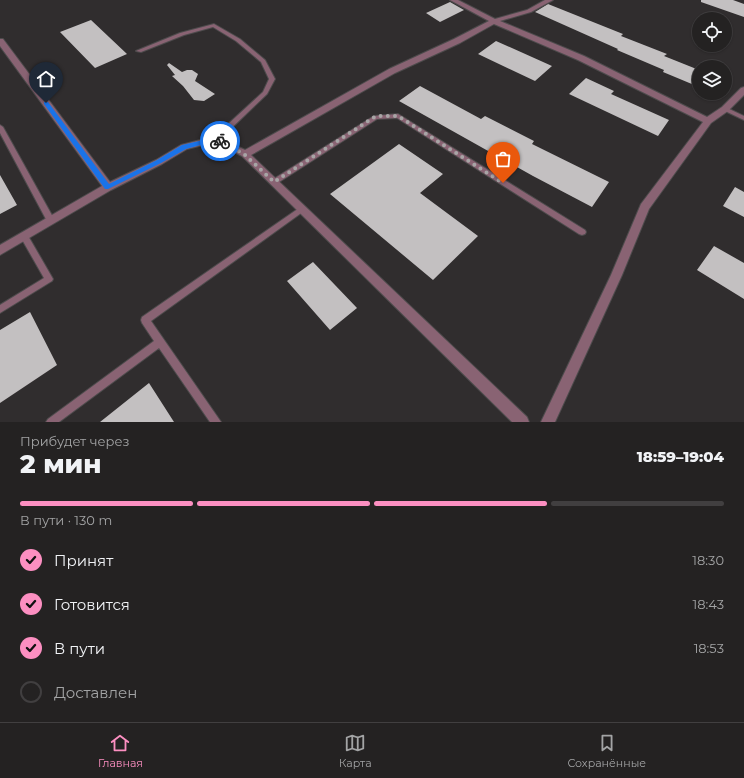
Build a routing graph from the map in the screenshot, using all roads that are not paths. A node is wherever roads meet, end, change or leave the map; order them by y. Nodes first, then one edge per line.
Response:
1 (453, 0) edge
2 (550, 0) edge
3 (494, 21) junction
4 (1, 43) edge
5 (139, 51) dead end
6 (744, 90) edge
7 (724, 109) junction
8 (744, 118) edge
9 (708, 121) junction
10 (0, 127) edge
11 (216, 139) junction
12 (244, 154) junction
13 (274, 182) junction
14 (108, 187) junction
15 (302, 209) junction
16 (51, 221) junction
17 (582, 232) dead end
18 (24, 236) junction
19 (0, 250) edge
20 (0, 309) edge
21 (160, 342) junction
22 (51, 422) edge
23 (216, 422) edge
24 (522, 422) edge
25 (548, 422) edge

1 - 3 street
2 - 3 street
3 - 9 street
3 - 12 street
4 - 14 street
5 - 11 lane
6 - 7 street
7 - 8 lane
7 - 9 street
9 - 25 street
10 - 16 lane
11 - 12 street
11 - 14 street
12 - 13 street
13 - 15 street
13 - 17 lane
14 - 16 street
15 - 21 lane
15 - 24 street
16 - 18 street
18 - 19 street
18 - 20 lane
21 - 22 lane
21 - 23 lane

